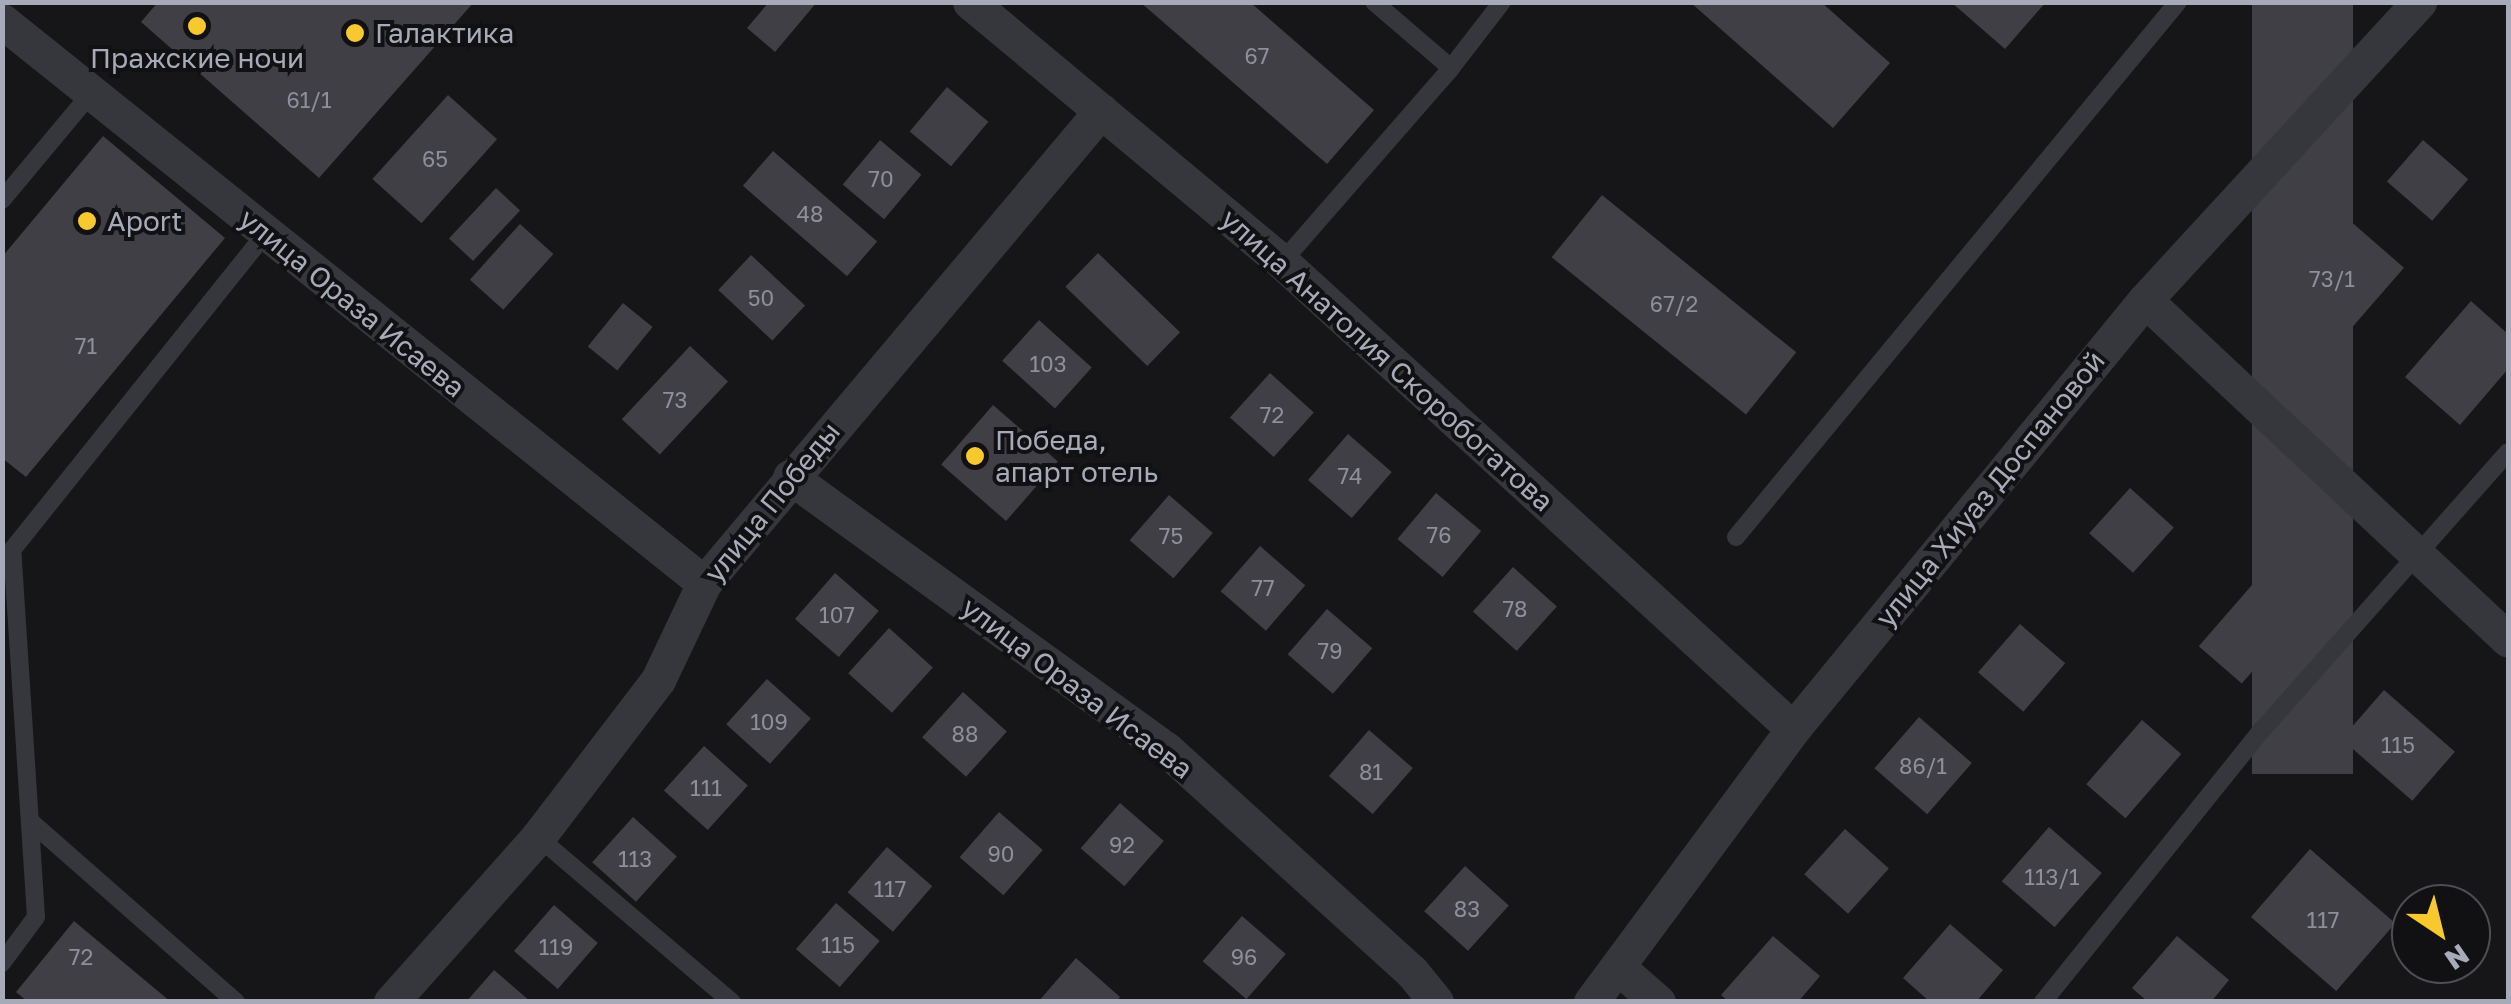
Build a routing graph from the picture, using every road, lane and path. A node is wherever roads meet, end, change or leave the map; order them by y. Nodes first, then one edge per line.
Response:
1 (970, 2) edge
2 (1374, 2) edge
3 (1502, 2) edge
4 (2178, 2) edge
5 (2419, 2) edge
6 (2, 21) edge
7 (1451, 68) junction
8 (92, 93) junction
9 (1101, 111) junction
10 (2, 200) edge
11 (265, 234) junction
12 (1282, 262) junction
13 (2145, 300) junction
14 (2508, 452) edge
15 (790, 477) junction
16 (1736, 537) dead end
17 (2416, 560) junction
18 (704, 583) junction
19 (2508, 640) edge
20 (1793, 729) junction
21 (30, 820) junction
22 (538, 837) junction
23 (2, 963) edge
24 (1619, 968) junction
25 (236, 1002) edge
26 (391, 1002) edge
27 (732, 1002) edge
28 (1436, 1002) edge
29 (1591, 1002) edge
30 (1658, 1002) edge
31 (2043, 1002) edge

1 - 9 street, улица Анатолия Скоробогатова
2 - 7 lane
3 - 7 lane
4 - 16 lane
5 - 13 street, улица Хиуаз Доспановой
6 - 8 street, улица Ораза Исаева
7 - 12 lane
8 - 10 lane
8 - 11 street, улица Ораза Исаева
9 - 12 street, улица Анатолия Скоробогатова
9 - 15 street, улица Победы
11 - 18 street, улица Ораза Исаева
11 - 21 lane
12 - 20 street, улица Анатолия Скоробогатова
13 - 17 street
13 - 20 street, улица Хиуаз Доспановой
14 - 17 lane
15 - 18 street, улица Победы
15 - 28 street, улица Ораза Исаева
17 - 19 street
17 - 31 lane
18 - 22 street, улица Победы
20 - 24 street, улица Хиуаз Доспановой
21 - 23 lane
21 - 25 lane
22 - 26 street, улица Победы
22 - 27 lane
24 - 29 street, улица Хиуаз Доспановой
24 - 30 street

